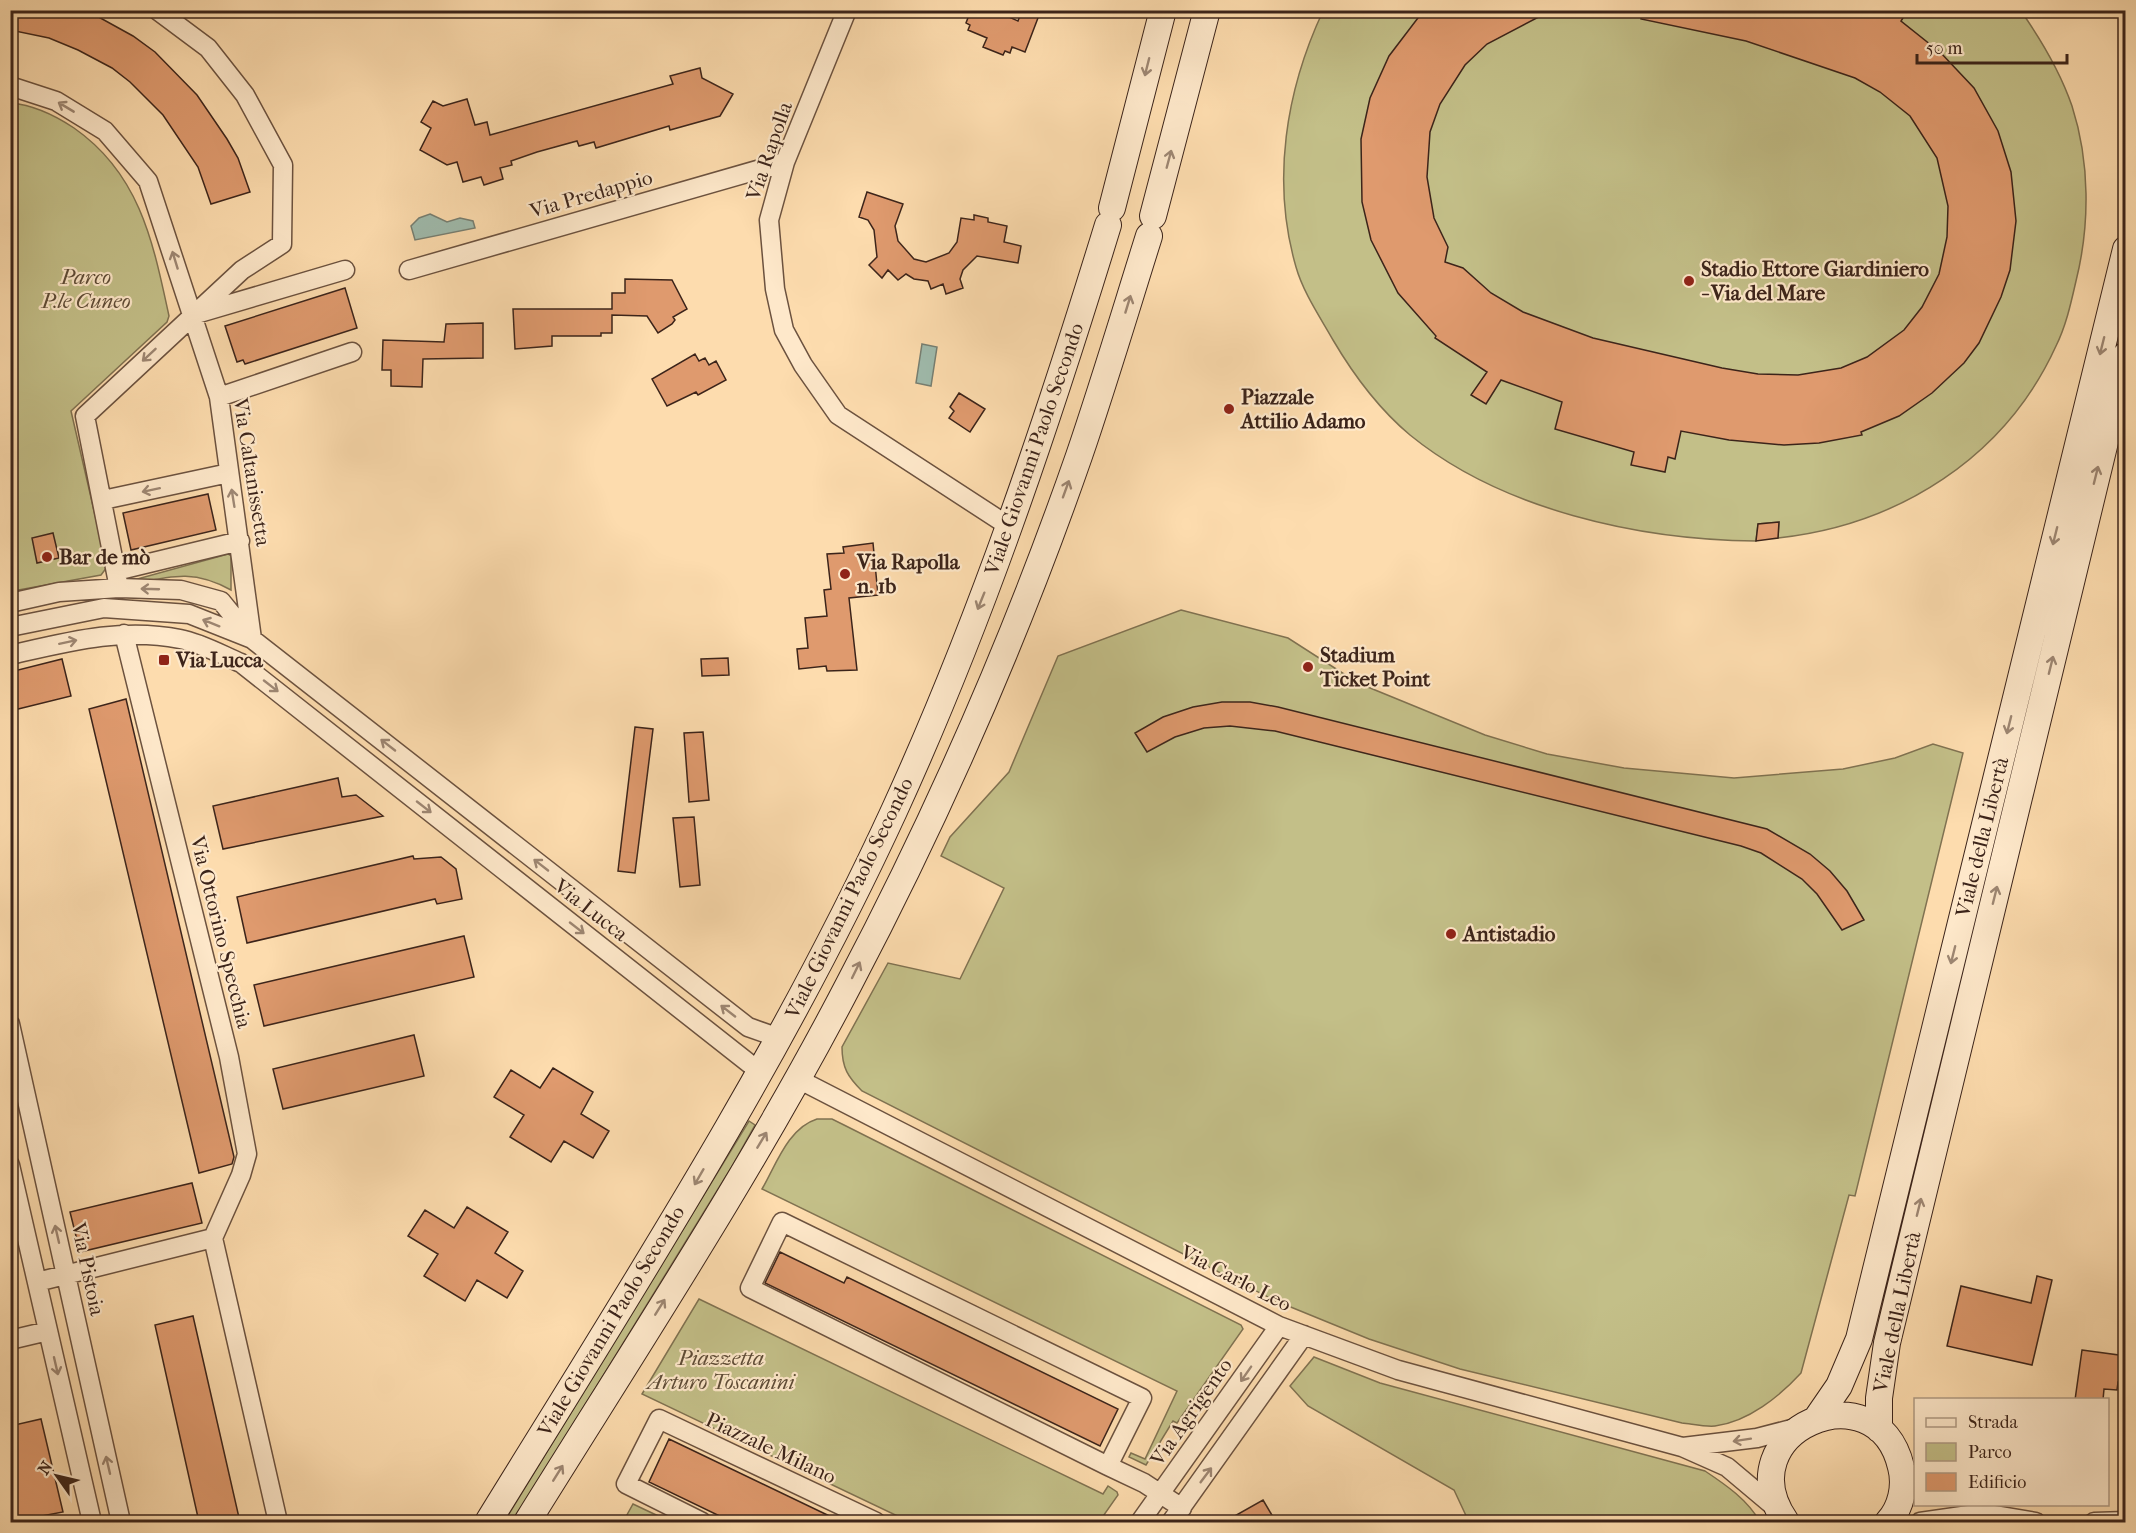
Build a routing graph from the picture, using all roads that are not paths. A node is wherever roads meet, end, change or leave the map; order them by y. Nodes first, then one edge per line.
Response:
1 (157, 10) edge
2 (847, 10) edge
3 (1163, 10) edge
4 (1207, 10) edge
5 (10, 86) edge
6 (785, 162) junction
7 (1110, 217) junction
8 (1151, 226) junction
9 (2126, 249) edge
10 (345, 270) dead end
11 (408, 270) dead end
12 (192, 315) junction
13 (352, 352) dead end
14 (2126, 355) edge
15 (219, 397) junction
16 (229, 473) junction
17 (104, 500) junction
18 (1010, 527) junction
19 (240, 541) junction
20 (1046, 544) junction
21 (118, 580) junction
22 (10, 603) edge
23 (11, 627) edge
24 (124, 634) junction
25 (252, 639) junction
26 (13, 654) edge
27 (241, 663) junction
28 (10, 1024) edge
29 (779, 1038) junction
30 (760, 1072) junction
31 (798, 1079) junction
32 (10, 1165) edge
33 (213, 1238) junction
34 (66, 1275) junction
35 (37, 1282) junction
36 (1280, 1326) junction
37 (48, 1331) junction
38 (1304, 1335) junction
39 (10, 1340) edge
40 (1808, 1422) junction
41 (1879, 1429) junction
42 (1682, 1447) junction
43 (1907, 1461) edge
44 (1108, 1466) junction
45 (1161, 1493) junction
46 (1182, 1508) junction
47 (1975, 1509) edge
48 (1781, 1516) edge
49 (2126, 1521) edge
50 (92, 1522) edge
51 (121, 1522) edge
52 (278, 1522) edge
53 (488, 1522) edge
54 (527, 1522) edge
55 (702, 1522) edge
56 (876, 1522) edge
57 (1140, 1522) edge
58 (1171, 1522) edge
59 (1888, 1522) edge
60 (1920, 1522) edge
61 (2029, 1522) edge
62 (2094, 1522) edge

1 - 12 street
2 - 6 street, Via Rapolla
3 -> 7 main road, Viale Giovanni Paolo Secondo
8 -> 4 main road, Viale Giovanni Paolo Secondo
12 -> 5 street, Via Caltanissetta
6 - 11 street, Via Predappio
6 - 18 street, Via Rapolla
7 - 8 main road
7 - 8 main road
7 - 18 main road, Viale Giovanni Paolo Secondo
20 -> 8 main road, Viale Giovanni Paolo Secondo
9 -> 40 main road, Viale della Libertà
10 - 12 street
12 - 15 street, Via Caltanissetta
12 -> 17 street
13 - 15 street
41 -> 14 main road, Viale della Libertà
15 - 16 street, Via Caltanissetta
16 -> 17 street
19 -> 16 street, Via Caltanissetta
17 - 21 street
18 - 20 main road
18 -> 29 main road, Viale Giovanni Paolo Secondo
19 - 21 street, Via Lucca
19 - 25 street, Via Caltanissetta
31 -> 20 main road, Viale Giovanni Paolo Secondo
21 - 22 street, Via Lucca
25 -> 21 street, Via Lucca
25 -> 23 street, Via Lucca
23 - 26 street
26 -> 24 street, Via Lucca
24 - 27 street, Via Lucca
24 - 33 street, Via Ottorino Specchia
25 - 27 street
29 -> 25 street, Via Lucca
27 -> 30 street, Via Lucca
34 -> 28 street, Via Pistoia
29 - 30 main road, Viale Giovanni Paolo Secondo
30 -> 53 main road, Viale Giovanni Paolo Secondo
31 - 36 street, Via Carlo Leo
54 -> 31 main road, Viale Giovanni Paolo Secondo
32 - 35 street
33 - 34 street
33 - 52 street
34 - 35 street
51 -> 34 street, Via Pistoia
35 - 37 street
36 - 38 street, Via Carlo Leo
36 -> 45 street, Via Agrigento
37 - 39 street
37 -> 50 street
38 - 42 street, Via Carlo Leo
46 -> 38 street
40 - 41 main road, Viale della Libertà
40 -> 42 street, Via Carlo Leo
40 - 48 main road, Viale della Libertà
41 - 43 main road, Viale della Libertà
42 - 48 street, Via Carlo Leo
43 - 59 main road, Viale della Libertà
44 - 44 street
44 - 45 street
45 - 46 street
45 - 57 street, Via Agrigento
46 - 58 street
47 - 60 street
47 - 61 street
49 - 62 street
55 - 56 street, Piazzale Milano

